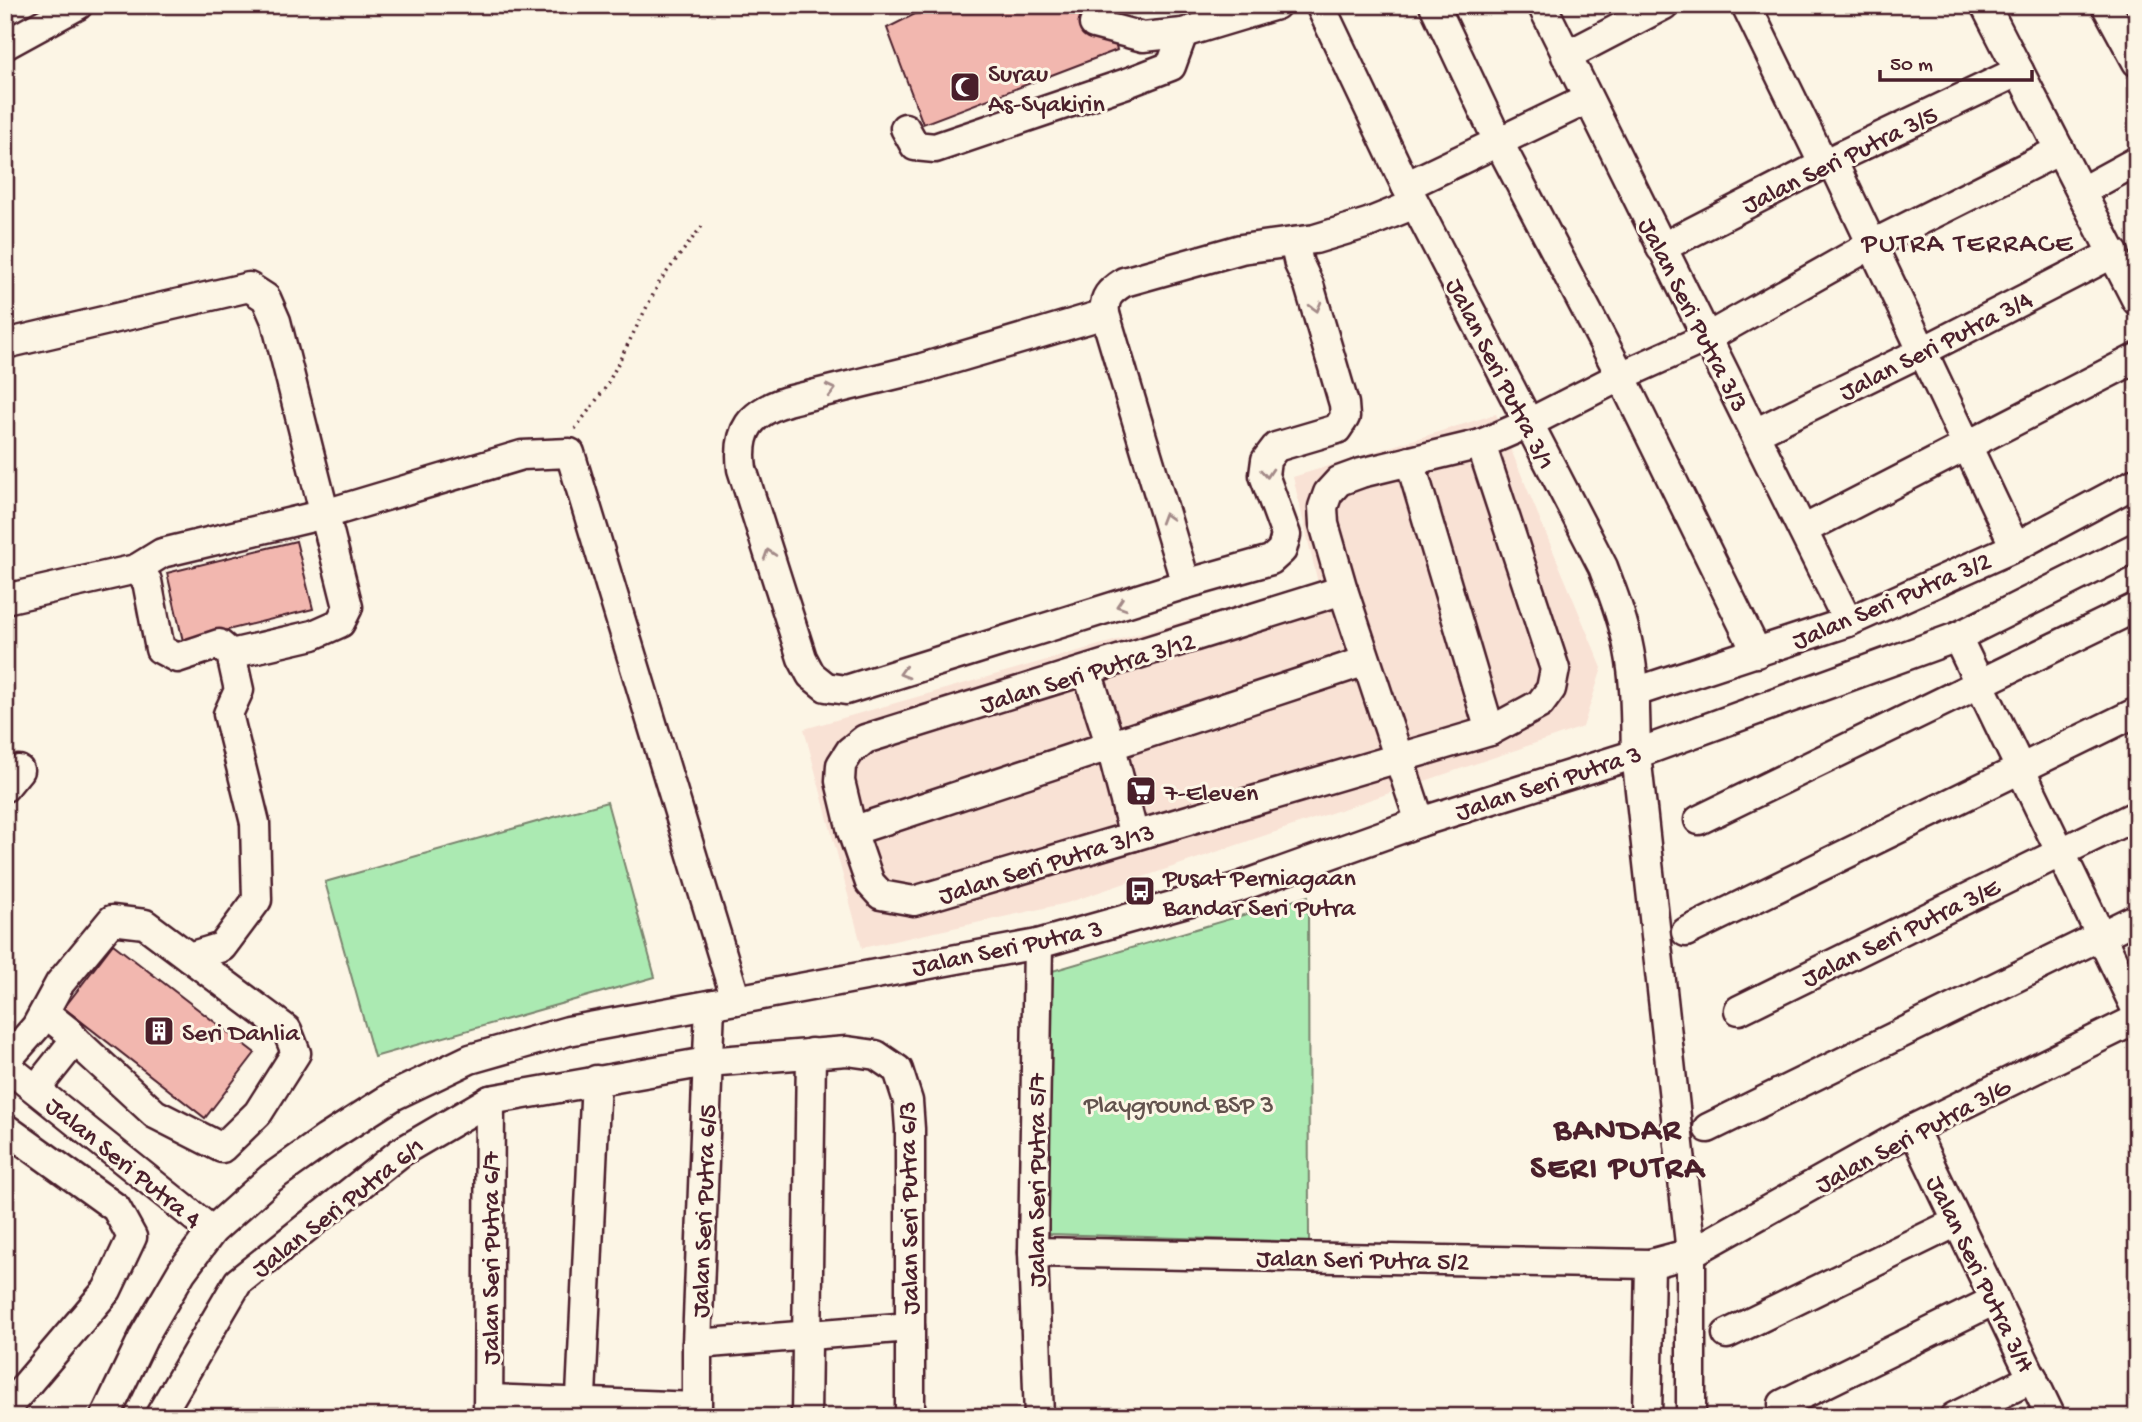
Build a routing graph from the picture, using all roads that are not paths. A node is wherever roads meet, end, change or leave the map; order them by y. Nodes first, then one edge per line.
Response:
1 (78, 5) edge
2 (1276, 5) edge
3 (1321, 5) edge
4 (1434, 5) edge
5 (1542, 5) edge
6 (1664, 5) edge
7 (1746, 5) edge
8 (1986, 5) edge
9 (2106, 5) edge
10 (1094, 24) dead end
11 (1183, 33) junction
12 (5, 46) edge
13 (1566, 56) junction
14 (2137, 62) edge
15 (2019, 71) junction
16 (1588, 99) junction
17 (905, 128) dead end
18 (1498, 141) junction
19 (2060, 150) junction
20 (1828, 162) junction
21 (2137, 162) edge
22 (2081, 191) junction
23 (1410, 195) junction
24 (1294, 242) junction
25 (1871, 245) junction
26 (1661, 248) junction
27 (2114, 253) junction
28 (2137, 301) edge
29 (1105, 314) junction
30 (1708, 338) junction
31 (5, 344) edge
32 (1921, 352) junction
33 (2137, 358) edge
34 (1621, 376) junction
35 (1527, 424) junction
36 (1755, 433) junction
37 (1481, 443) junction
38 (1965, 445) junction
39 (1410, 461) junction
40 (2137, 482) edge
41 (325, 514) junction
42 (1803, 530) junction
43 (2015, 547) junction
44 (2137, 547) edge
45 (136, 569) junction
46 (1186, 584) junction
47 (1343, 590) junction
48 (5, 599) edge
49 (2137, 607) edge
50 (1848, 622) junction
51 (1958, 637) junction
52 (1757, 653) junction
53 (231, 654) junction
54 (1366, 661) junction
55 (1087, 671) junction
56 (1980, 684) junction
57 (1635, 692) junction
58 (2137, 712) edge
59 (1490, 731) junction
60 (1111, 747) junction
61 (1636, 754) junction
62 (1398, 756) junction
63 (841, 765) joint
64 (2020, 769) junction
65 (2137, 815) edge
66 (1699, 820) dead end
67 (1420, 822) junction
68 (852, 831) junction
69 (1134, 836) junction
70 (2061, 852) junction
71 (2137, 918) edge
72 (1686, 932) dead end
73 (2101, 936) junction
74 (1038, 944) junction
75 (189, 957) junction
76 (723, 1003) junction
77 (1739, 1010) dead end
78 (2137, 1011) edge
79 (45, 1013) junction
80 (2137, 1019) edge
81 (75, 1040) junction
82 (811, 1053) junction
83 (707, 1062) junction
84 (5, 1064) edge
85 (596, 1080) junction
86 (36, 1089) junction
87 (490, 1100) junction
88 (5, 1128) edge
89 (1707, 1128) dead end
90 (1913, 1129) junction
91 (1957, 1222) junction
92 (212, 1231) junction
93 (1033, 1252) junction
94 (1691, 1254) junction
95 (1650, 1264) junction
96 (1995, 1300) junction
97 (910, 1327) junction
98 (1727, 1334) dead end
99 (805, 1335) junction
100 (696, 1344) junction
101 (2033, 1378) junction
102 (1783, 1404) dead end
103 (489, 1408) edge
104 (5, 1409) edge
105 (580, 1410) edge
106 (696, 1412) edge
107 (105, 1417) edge
108 (159, 1417) edge
109 (806, 1417) edge
110 (910, 1417) edge
111 (1038, 1417) edge
112 (1647, 1417) edge
113 (1691, 1417) edge
114 (1954, 1417) edge
115 (2051, 1417) edge

1 - 12 street
2 - 11 street
3 - 23 street, Jalan Seri Putra 3/1
4 - 18 street
5 - 13 street, Jalan Seri Putra 3/3
6 - 13 street
7 - 20 street
8 - 15 street
9 - 14 street
10 - 11 street
11 - 17 street
13 - 16 street, Jalan Seri Putra 3/3
15 - 19 street
15 - 20 street, Jalan Seri Putra 3/5
16 - 18 street
16 - 26 street, Jalan Seri Putra 3/3
18 - 23 street
18 - 34 street
19 - 22 street
19 - 25 street
20 - 25 street
20 - 26 street, Jalan Seri Putra 3/5
21 - 22 street
22 - 27 street
23 - 24 street
23 - 35 street, Jalan Seri Putra 3/1
24 - 29 street
24 -> 46 street
25 - 30 street
25 - 32 street
26 - 30 street, Jalan Seri Putra 3/3
27 - 28 street
27 - 32 street, Jalan Seri Putra 3/4
46 -> 29 street
46 -> 29 street
30 - 34 street
30 - 36 street, Jalan Seri Putra 3/3
31 - 41 street
32 - 36 street, Jalan Seri Putra 3/4
32 - 38 street
33 - 38 street
34 - 35 street
34 - 52 street
35 - 37 street
35 - 57 street, Jalan Seri Putra 3/1
36 - 42 street, Jalan Seri Putra 3/3
37 - 39 street
37 - 59 street, Jalan Seri Putra 3/13
38 - 42 street
38 - 43 street
39 - 47 street
39 - 59 street
40 - 43 street, Jalan Seri Putra 3/2
41 - 45 street
41 - 53 street
41 - 76 street, Jalan Seri Putra 6/5
42 - 50 street, Jalan Seri Putra 3/3
43 - 50 street, Jalan Seri Putra 3/2
44 - 51 street, Jalan Seri Putra 3
45 - 48 street
45 - 53 street
47 - 54 street
47 - 55 street, Jalan Seri Putra 3/12
49 - 56 street
50 - 52 street, Jalan Seri Putra 3/2
51 - 56 street
51 - 61 street, Jalan Seri Putra 3
52 - 57 street, Jalan Seri Putra 3/2
53 - 75 street
54 - 60 street
54 - 62 street
55 - 60 street
55 - 63 street, Jalan Seri Putra 3/12
56 - 64 street
56 - 66 street
57 - 61 street, Jalan Seri Putra 3/1
58 - 64 street
59 - 62 street, Jalan Seri Putra 3/13
60 - 68 street
60 - 69 street
61 - 67 street, Jalan Seri Putra 3
61 - 94 street, Jalan Seri Putra 3/1
62 - 67 street
62 - 69 street, Jalan Seri Putra 3/13
63 - 68 street, Jalan Seri Putra 3/13
64 - 70 street
64 - 72 street
65 - 70 street, Jalan Seri Putra 3/E
67 - 74 street, Jalan Seri Putra 3
68 - 69 street, Jalan Seri Putra 3/13
70 - 73 street
70 - 77 street, Jalan Seri Putra 3/E
71 - 73 street
73 - 78 street
73 - 89 street
74 - 76 street, Jalan Seri Putra 3
74 - 93 street, Jalan Seri Putra 5/7
75 - 79 street
75 - 81 street
76 - 83 street, Jalan Seri Putra 6/5
76 - 92 street, Jalan Seri Putra 3
79 - 81 street
79 - 84 street
80 - 90 street, Jalan Seri Putra 3/G
81 - 86 street
82 - 83 street, Jalan Seri Putra 6/3
82 - 97 street, Jalan Seri Putra 6/3
82 - 99 street
83 - 85 street, Jalan Seri Putra 6/1
83 - 100 street, Jalan Seri Putra 6/5
84 - 86 street, Jalan Seri Putra 4
85 - 87 street, Jalan Seri Putra 6/1
85 - 105 street
86 - 92 street, Jalan Seri Putra 4
87 - 103 street, Jalan Seri Putra 6/7
87 - 108 street, Jalan Seri Putra 6/1
88 - 104 street
90 - 91 street, Jalan Seri Putra 3/H
90 - 94 street, Jalan Seri Putra 3/G
91 - 96 street, Jalan Seri Putra 3/H
91 - 98 street
92 - 107 street, Jalan Seri Putra 3
93 - 95 street, Jalan Seri Putra 5/2
93 - 111 street, Jalan Seri Putra 5/7
94 - 95 street, Jalan Seri Putra 5/2
94 - 113 street, Jalan Seri Putra 3/1
95 - 112 street
96 - 101 street, Jalan Seri Putra 3/H
96 - 102 street
97 - 99 street
97 - 110 street, Jalan Seri Putra 6/3
99 - 100 street
99 - 109 street
100 - 106 street, Jalan Seri Putra 6/5
101 - 114 street
101 - 115 street, Jalan Seri Putra 3/H
103 - 105 street
105 - 106 street

